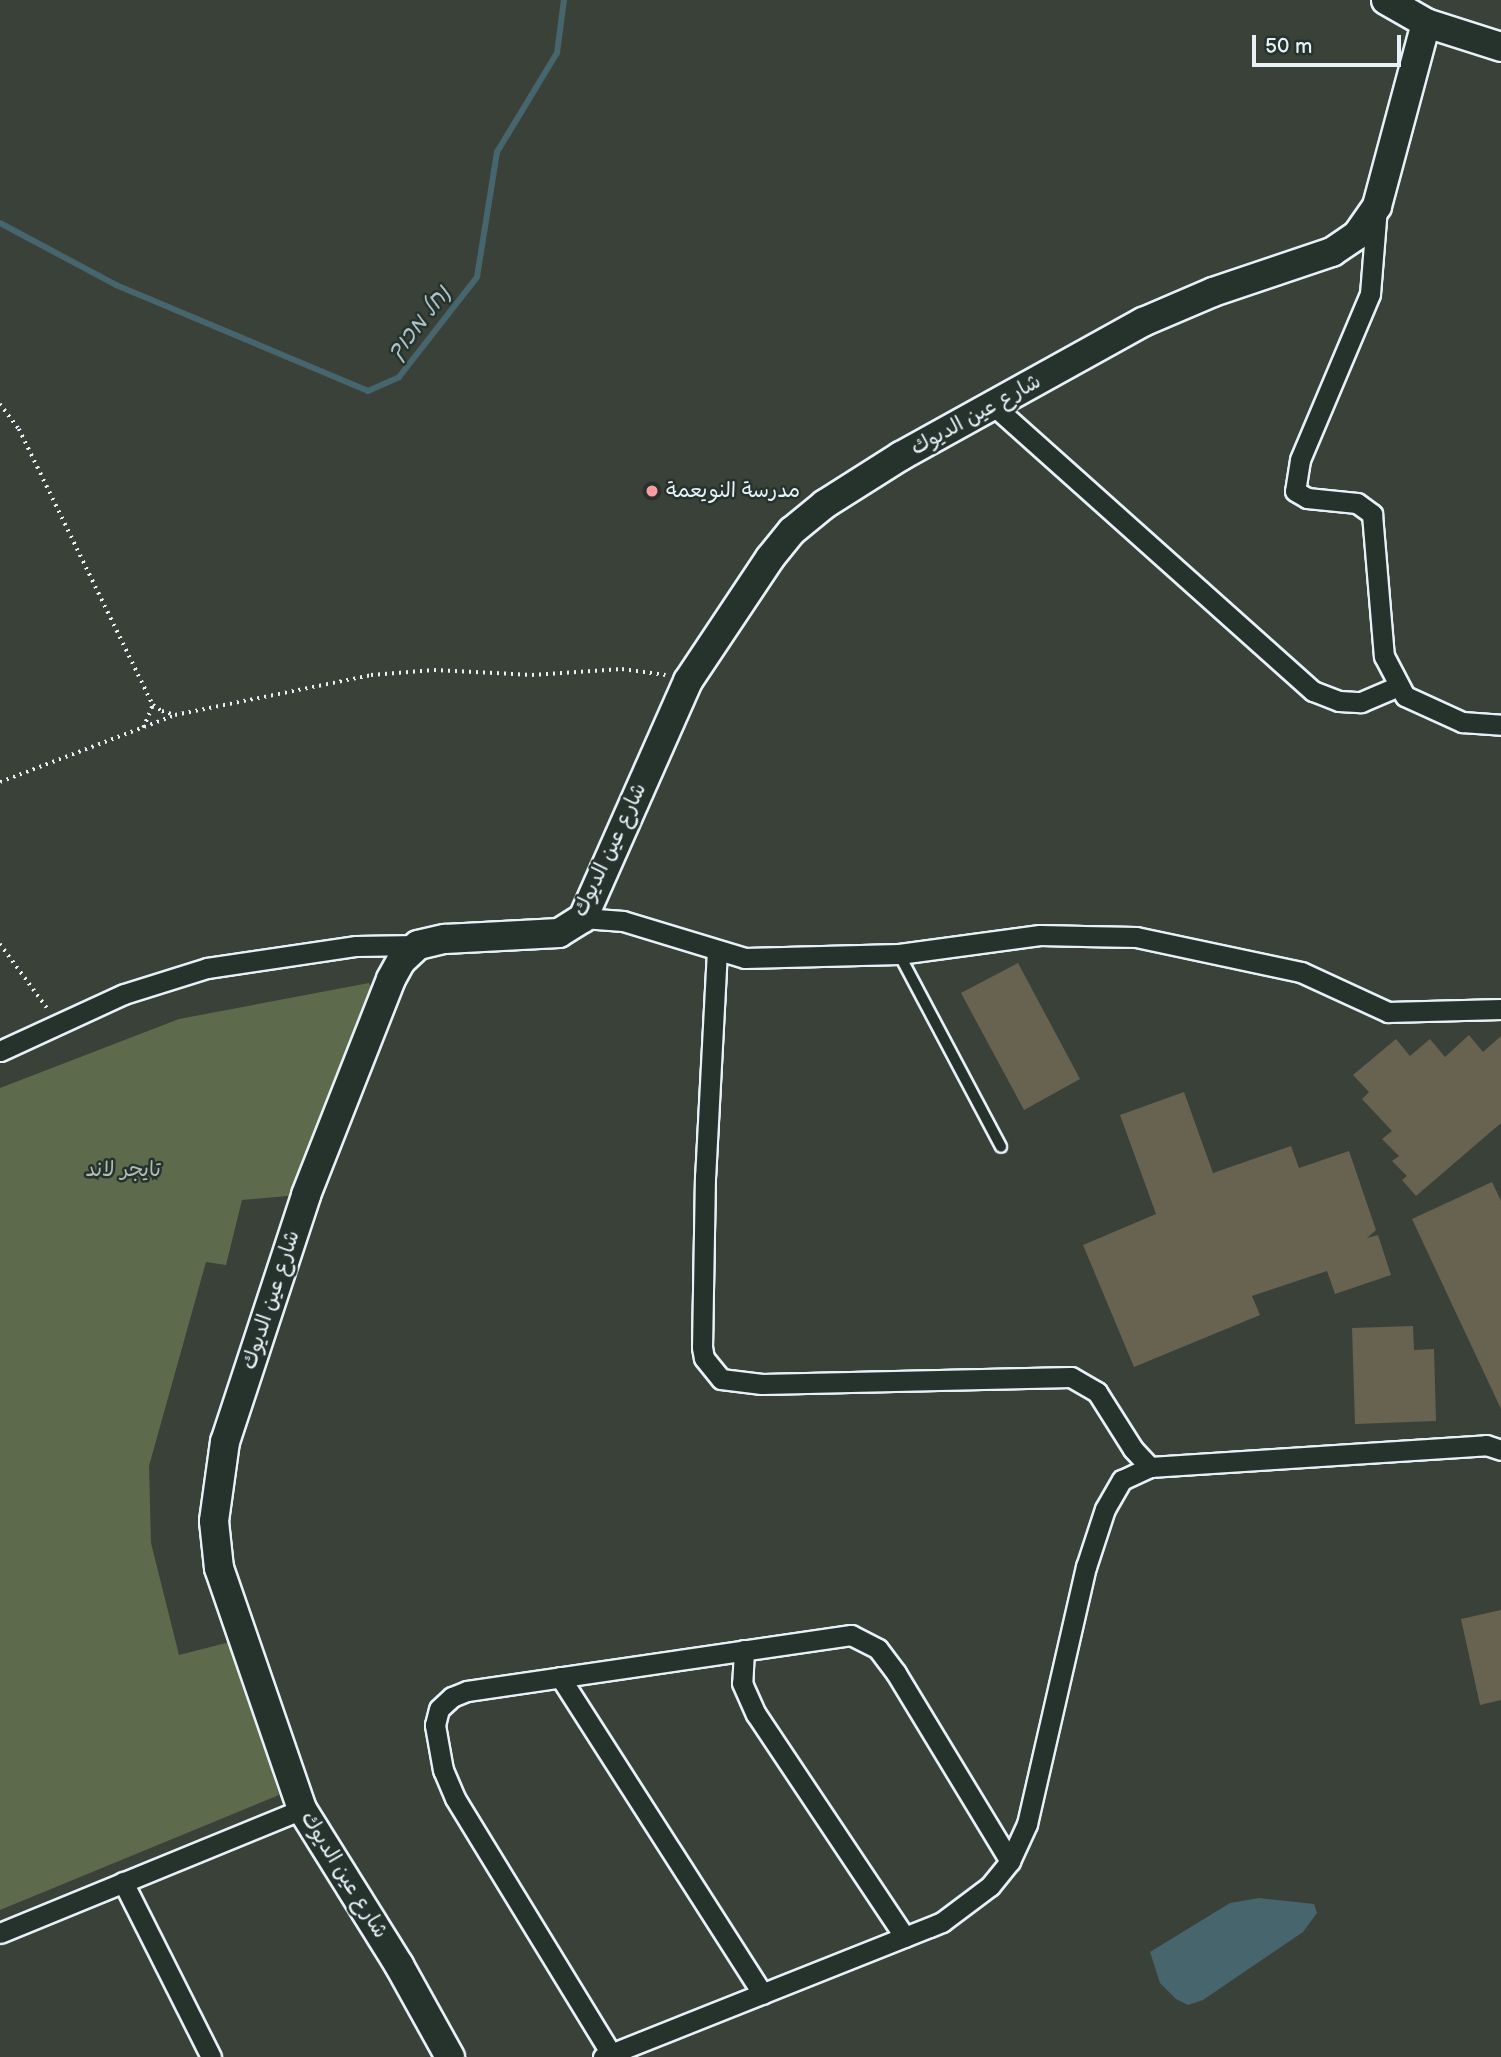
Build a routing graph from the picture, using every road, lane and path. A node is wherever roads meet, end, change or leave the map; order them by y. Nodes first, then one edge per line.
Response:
1 (1386, 0) edge
2 (1426, 23) junction
3 (1501, 47) edge
4 (1377, 206) junction
5 (0, 404) edge
6 (994, 406) junction
7 (688, 681) junction
8 (1397, 687) junction
9 (153, 705) junction
10 (175, 715) junction
11 (1501, 726) edge
12 (143, 728) junction
13 (0, 782) edge
14 (583, 918) junction
15 (0, 943) edge
16 (418, 946) junction
17 (717, 950) junction
18 (900, 954) junction
19 (1501, 1008) edge
20 (55, 1026) junction
21 (0, 1051) edge
22 (1001, 1147) dead end
23 (1501, 1450) edge
24 (1150, 1467) junction
25 (744, 1650) junction
26 (560, 1677) junction
27 (302, 1809) junction
28 (1010, 1861) junction
29 (123, 1882) junction
30 (0, 1933) edge
31 (905, 1937) junction
32 (763, 1994) junction
33 (609, 2056) edge
34 (211, 2057) edge
35 (450, 2057) edge

1 - 2 street
2 - 3 street
2 - 4 street, شارع عين الديوك
4 - 6 street, شارع عين الديوك
4 - 8 street
5 - 9 path
6 - 7 street, شارع عين الديوك
6 - 8 street
7 - 10 path
7 - 14 street, شارع عين الديوك
8 - 11 street
9 - 10 path
9 - 12 path
10 - 12 path
12 - 13 path
14 - 16 street, شارع عين الديوك
14 - 17 street
15 - 20 path
16 - 20 street
16 - 27 street, شارع عين الديوك
17 - 18 street
17 - 24 street
18 - 19 street
18 - 22 lane
20 - 21 street
23 - 24 street
24 - 28 street
25 - 26 street
25 - 28 street
25 - 31 street
26 - 32 street
26 - 33 street
27 - 29 street
27 - 35 street, شارع عين الديوك
28 - 31 street
29 - 30 street
29 - 34 street
31 - 32 street
32 - 33 street

